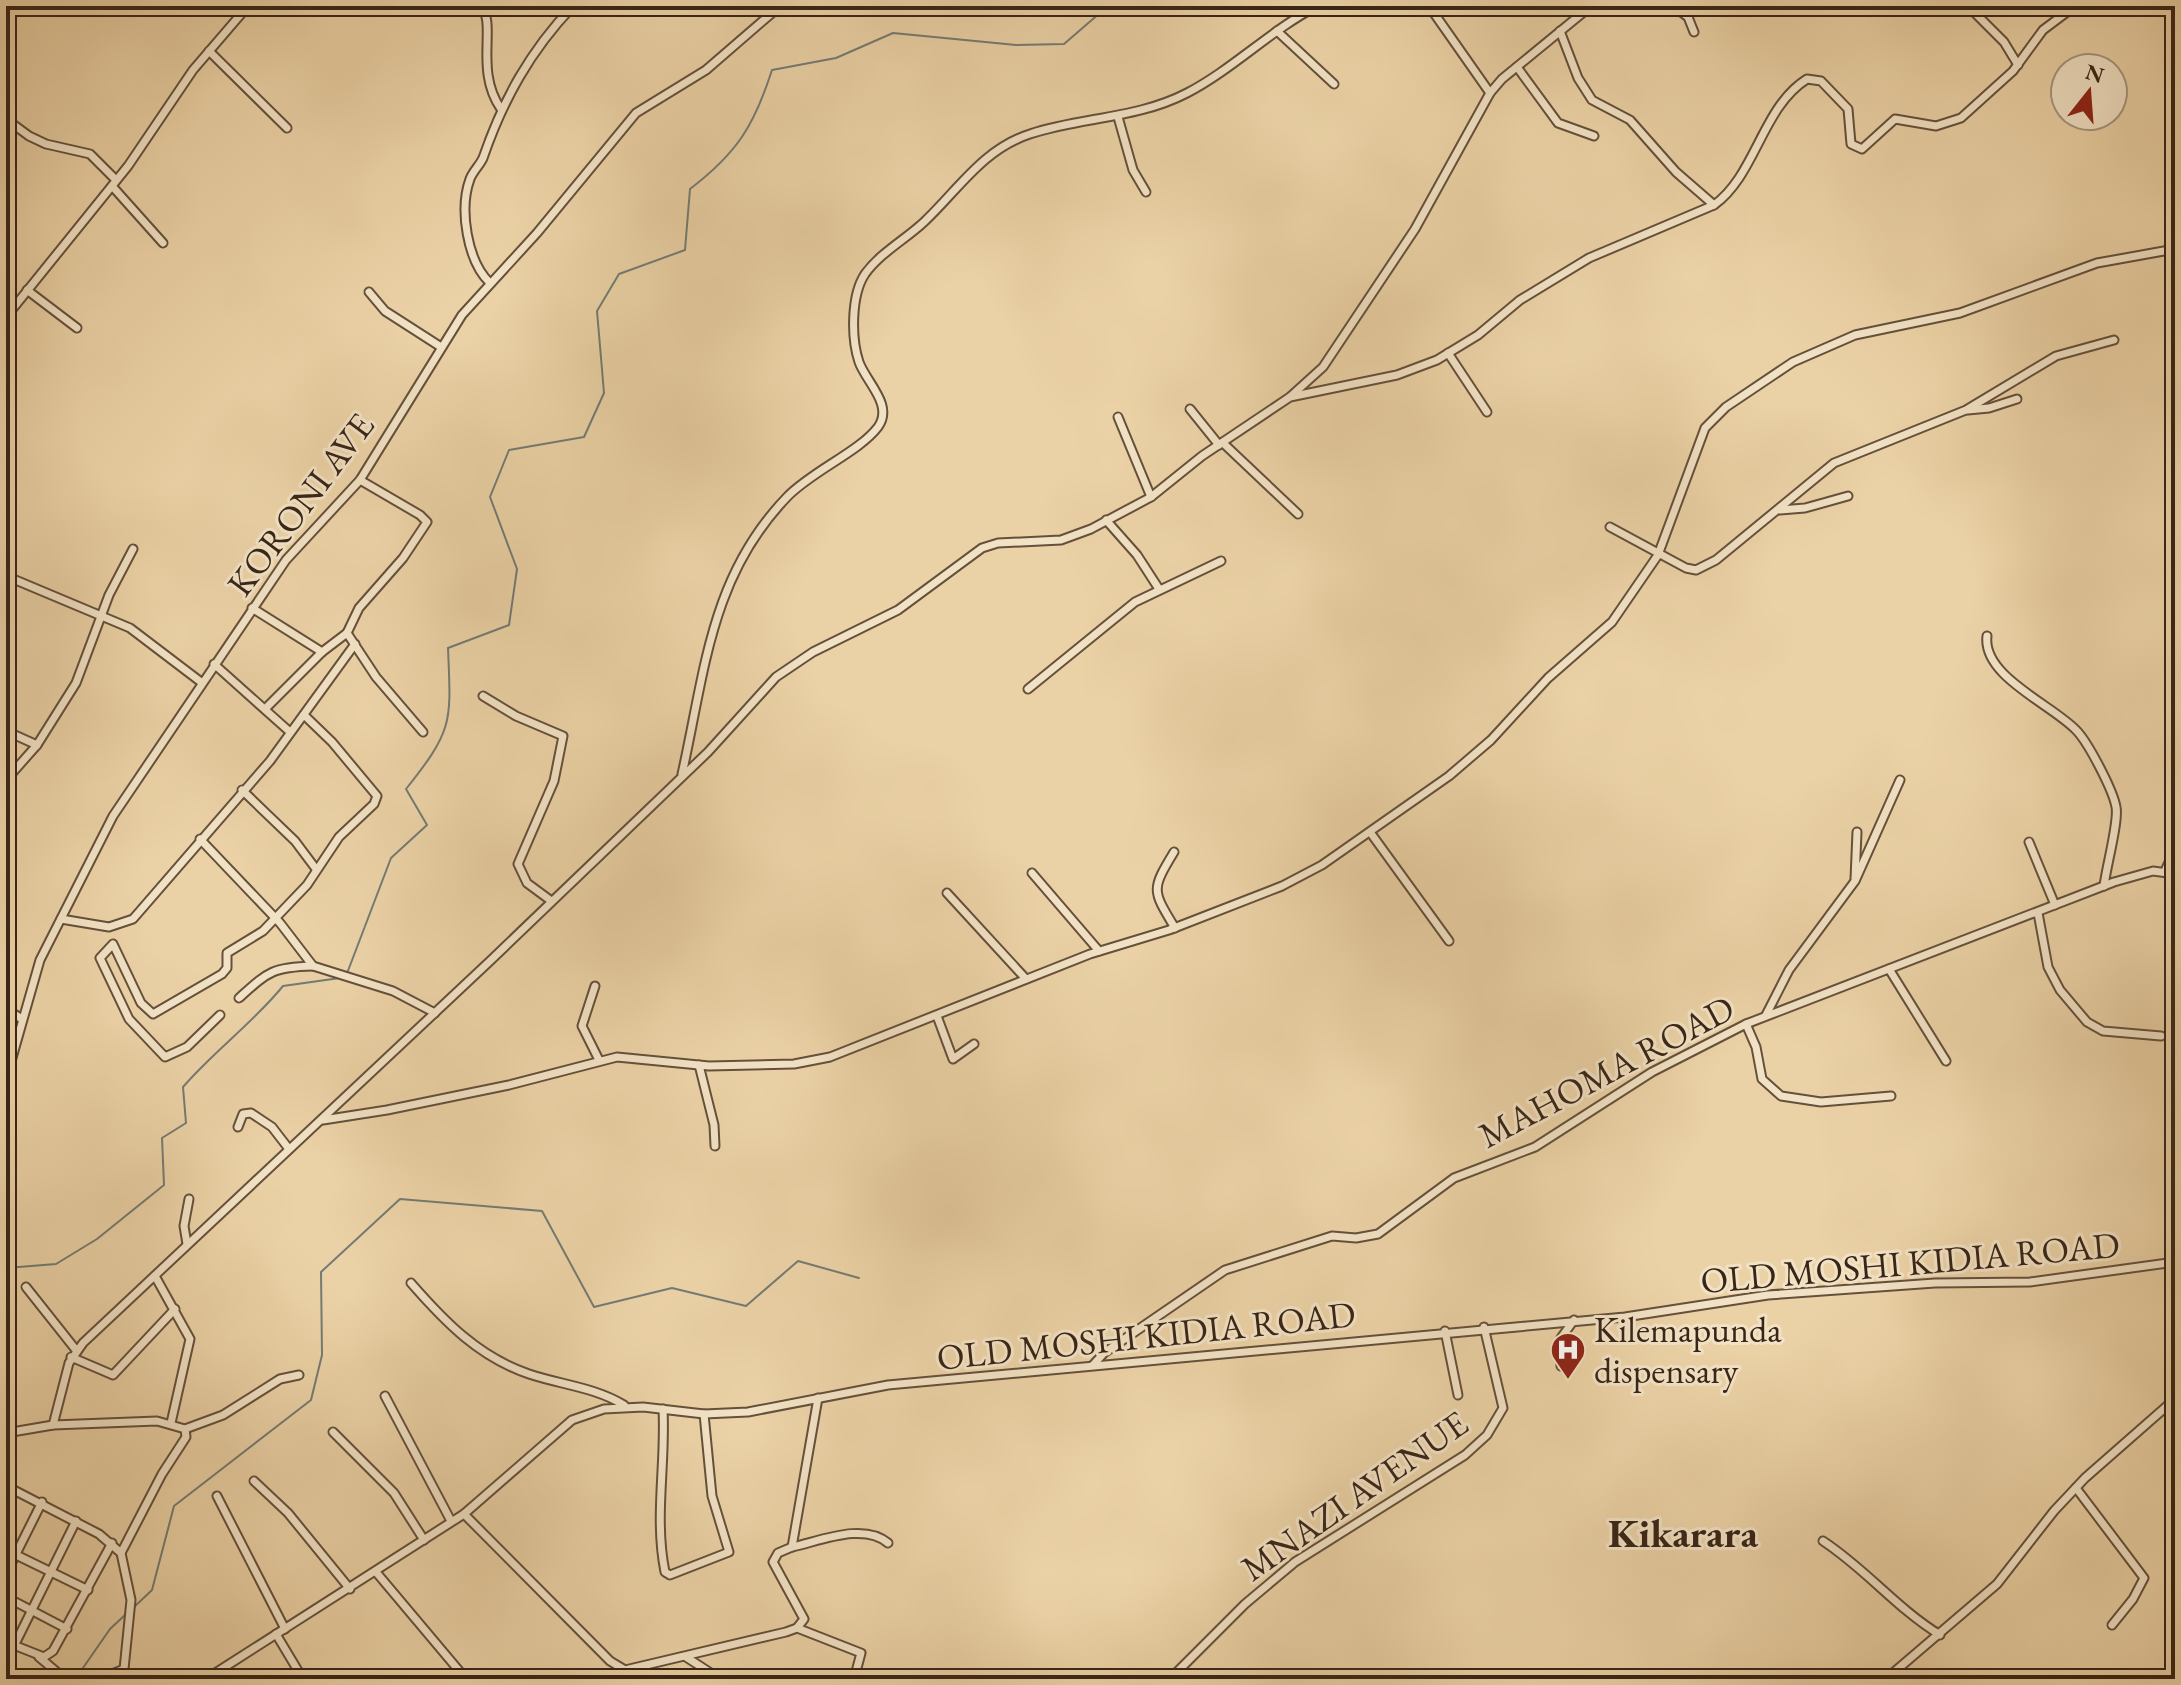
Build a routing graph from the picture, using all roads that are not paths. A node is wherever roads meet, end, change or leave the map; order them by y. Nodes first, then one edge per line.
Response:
1 (248, 6) edge
2 (481, 6) edge
3 (573, 6) edge
4 (780, 6) edge
5 (1317, 6) edge
6 (1429, 6) edge
7 (1591, 6) edge
8 (1673, 6) edge
9 (1968, 6) edge
10 (2075, 6) edge
11 (1277, 31) junction
12 (1560, 31) junction
13 (1694, 32) dead end
14 (209, 51) junction
15 (2018, 65) junction
16 (1517, 67) junction
17 (1334, 84) dead end
18 (1490, 93) junction
19 (501, 109) junction
20 (1118, 117) junction
21 (6, 119) edge
22 (287, 128) dead end
23 (1594, 136) dead end
24 (114, 183) junction
25 (1146, 192) dead end
26 (1714, 205) junction
27 (163, 243) dead end
28 (2175, 249) edge
29 (490, 283) junction
30 (27, 290) junction
31 (369, 292) dead end
32 (6, 317) edge
33 (77, 328) dead end
34 (2114, 340) dead end
35 (441, 347) junction
36 (1448, 353) junction
37 (1290, 397) junction
38 (2017, 399) dead end
39 (1190, 409) dead end
40 (1966, 410) junction
41 (1487, 412) dead end
42 (1118, 417) dead end
43 (1221, 444) junction
44 (360, 480) junction
45 (1848, 496) dead end
46 (1151, 497) junction
47 (1779, 510) junction
48 (1298, 514) dead end
49 (1106, 520) junction
50 (1610, 527) dead end
51 (133, 549) dead end
52 (1658, 555) junction
53 (1221, 561) dead end
54 (6, 576) edge
55 (1159, 589) junction
56 (252, 608) junction
57 (101, 615) junction
58 (347, 633) junction
59 (1987, 636) dead end
60 (355, 644) junction
61 (322, 652) junction
62 (214, 664) junction
63 (201, 682) junction
64 (1028, 689) dead end
65 (483, 696) dead end
66 (265, 709) junction
67 (304, 715) junction
68 (6, 731) edge
69 (290, 732) junction
70 (423, 732) dead end
71 (37, 745) junction
72 (682, 774) junction
73 (6, 780) edge
74 (1900, 780) dead end
75 (242, 790) junction
76 (1370, 832) junction
77 (1857, 832) dead end
78 (200, 839) junction
79 (2029, 842) dead end
80 (2175, 849) edge
81 (1174, 852) dead end
82 (316, 869) junction
83 (2165, 871) junction
84 (1032, 873) dead end
85 (2175, 874) edge
86 (1855, 881) junction
87 (2104, 886) junction
88 (947, 893) dead end
89 (550, 900) junction
90 (2055, 905) junction
91 (2038, 913) junction
92 (275, 917) junction
93 (61, 919) junction
94 (1175, 928) junction
95 (1449, 941) dead end
96 (1099, 951) junction
97 (313, 966) junction
98 (1889, 969) junction
99 (1026, 979) junction
100 (595, 986) dead end
101 (239, 998) dead end
102 (6, 1009) edge
103 (435, 1013) junction
104 (220, 1015) dead end
105 (1766, 1015) junction
106 (937, 1016) junction
107 (22, 1019) junction
108 (1746, 1024) junction
109 (2161, 1036) dead end
110 (974, 1044) dead end
111 (599, 1060) junction
112 (1946, 1061) dead end
113 (699, 1065) junction
114 (6, 1079) edge
115 (1891, 1096) dead end
116 (323, 1120) junction
117 (238, 1127) dead end
118 (715, 1146) dead end
119 (289, 1149) junction
120 (189, 1199) dead end
121 (187, 1244) junction
122 (2175, 1262) edge
123 (155, 1276) junction
124 (411, 1283) dead end
125 (26, 1287) dead end
126 (175, 1309) junction
127 (1574, 1320) junction
128 (1484, 1327) junction
129 (1445, 1331) junction
130 (74, 1354) junction
131 (1093, 1365) junction
132 (1561, 1366) dead end
133 (299, 1375) dead end
134 (1458, 1395) dead end
135 (385, 1396) dead end
136 (818, 1398) junction
137 (2175, 1399) edge
138 (626, 1406) junction
139 (663, 1409) junction
140 (704, 1414) junction
141 (171, 1423) junction
142 (53, 1425) junction
143 (185, 1429) junction
144 (333, 1432) dead end
145 (6, 1433) edge
146 (254, 1481) dead end
147 (6, 1486) edge
148 (2076, 1488) junction
149 (217, 1496) dead end
150 (42, 1502) junction
151 (464, 1514) junction
152 (76, 1521) junction
153 (451, 1521) junction
154 (424, 1540) junction
155 (1823, 1541) dead end
156 (112, 1543) junction
157 (888, 1543) dead end
158 (792, 1547) junction
159 (6, 1550) edge
160 (121, 1553) junction
161 (16, 1554) junction
162 (51, 1572) junction
163 (376, 1572) junction
164 (6, 1574) edge
165 (350, 1589) junction
166 (88, 1590) junction
167 (6, 1597) edge
168 (32, 1610) junction
169 (2112, 1625) dead end
170 (797, 1628) junction
171 (67, 1629) junction
172 (285, 1629) junction
173 (276, 1634) junction
174 (1940, 1635) junction
175 (10, 1644) edge
176 (39, 1657) junction
177 (686, 1657) junction
178 (643, 1667) junction
179 (124, 1669) junction
180 (65, 1679) edge
181 (99, 1679) edge
182 (123, 1679) edge
183 (206, 1679) edge
184 (303, 1679) edge
185 (466, 1679) edge
186 (659, 1679) edge
187 (720, 1679) edge
188 (854, 1679) edge
189 (1170, 1679) edge
190 (1886, 1679) edge

1 - 14 street
2 - 19 street
3 - 19 street
4 - 29 street, KORONI AVE
5 - 11 street
6 - 18 street
7 - 12 street
8 - 13 street
9 - 15 street
10 - 15 street
11 - 17 street
11 - 20 street
12 - 16 street
12 - 26 street
14 - 22 street
14 - 24 street
15 - 26 street
16 - 18 street
16 - 23 street
18 - 37 street
19 - 29 street
20 - 25 street
20 - 72 street
21 - 24 street
24 - 27 street
24 - 30 street
26 - 36 street
28 - 52 street
29 - 35 street, KORONI AVE
30 - 32 street
30 - 33 street
31 - 35 street
34 - 40 street
35 - 44 street, KORONI AVE
36 - 37 street
36 - 41 street
37 - 43 street
38 - 40 street
39 - 43 street
40 - 47 street
42 - 46 street
43 - 46 street
43 - 48 street
44 - 56 street, KORONI AVE
44 - 58 street
45 - 47 street
46 - 49 street
47 - 52 street
49 - 55 street
49 - 72 street
50 - 52 street
51 - 57 street
52 - 76 street
53 - 55 street
54 - 57 street
55 - 64 street
56 - 61 street
56 - 62 street, KORONI AVE
57 - 63 street
57 - 71 street
58 - 60 street
58 - 61 street
59 - 87 street
60 - 67 street
60 - 70 street
61 - 66 street
62 - 63 street, KORONI AVE
62 - 66 street
63 - 93 street, KORONI AVE
65 - 89 street
66 - 69 street
67 - 69 street
67 - 82 street
68 - 71 street
69 - 75 street
71 - 73 street
72 - 89 street
74 - 86 street
75 - 78 street
75 - 82 street
76 - 94 street
76 - 95 street
77 - 86 street
78 - 92 street
78 - 93 street
79 - 90 street
80 - 83 street
81 - 94 street
82 - 92 street
83 - 85 street
83 - 87 street, MAHOMA ROAD
84 - 96 street
86 - 105 street
87 - 90 street, MAHOMA ROAD
88 - 99 street
89 - 103 street
90 - 91 street, MAHOMA ROAD
91 - 98 street, MAHOMA ROAD
91 - 109 street
92 - 97 street
92 - 104 street
93 - 107 street, KORONI AVE
94 - 96 street
96 - 99 street
97 - 101 street
97 - 103 street
98 - 105 street, MAHOMA ROAD
98 - 112 street
99 - 106 street
100 - 111 street
102 - 107 street
103 - 116 street
105 - 108 street, MAHOMA ROAD
106 - 110 street
106 - 113 street
107 - 114 street, KORONI AVE
108 - 115 street
108 - 131 street, MAHOMA ROAD
111 - 113 street
111 - 116 street
113 - 118 street
116 - 119 street
117 - 119 street
119 - 121 street
120 - 121 street
121 - 123 street
122 - 127 street, OLD MOSHI KIDIA ROAD
123 - 126 street
123 - 130 street
124 - 138 street
125 - 130 street
126 - 130 street
126 - 141 street
127 - 128 street, OLD MOSHI KIDIA ROAD
127 - 132 street
128 - 129 street, OLD MOSHI KIDIA ROAD
128 - 189 street, MNAZI AVENUE
129 - 131 street, OLD MOSHI KIDIA ROAD
129 - 134 street
130 - 142 street
131 - 136 street, OLD MOSHI KIDIA ROAD
133 - 143 street
135 - 153 street
136 - 140 street, OLD MOSHI KIDIA ROAD
136 - 158 street
137 - 148 street
138 - 139 street, OLD MOSHI KIDIA ROAD
138 - 151 street, OLD MOSHI KIDIA ROAD
139 - 140 street, OLD MOSHI KIDIA ROAD
139 - 140 street
141 - 142 street
141 - 143 street
142 - 145 street
143 - 160 street
144 - 154 street
146 - 165 street
147 - 150 street
148 - 169 street
148 - 174 street
149 - 172 street
150 - 152 street
150 - 161 street
151 - 153 street, OLD MOSHI KIDIA ROAD
151 - 178 street
152 - 156 street
152 - 162 street
153 - 154 street, OLD MOSHI KIDIA ROAD
154 - 163 street, OLD MOSHI KIDIA ROAD
155 - 174 street
156 - 160 street
156 - 166 street
157 - 158 street
158 - 170 street
159 - 161 street
160 - 179 street
161 - 162 street
161 - 164 street
162 - 166 street
162 - 168 street
163 - 165 street, OLD MOSHI KIDIA ROAD
163 - 185 street
165 - 172 street, OLD MOSHI KIDIA ROAD
166 - 171 street
167 - 168 street
168 - 171 street
168 - 175 street
170 - 177 street
170 - 188 street
171 - 176 street
172 - 173 street, OLD MOSHI KIDIA ROAD
173 - 183 street, OLD MOSHI KIDIA ROAD
173 - 184 street
174 - 190 street
175 - 176 street
176 - 180 street
177 - 178 street
177 - 187 street
178 - 186 street
179 - 181 street
179 - 182 street

